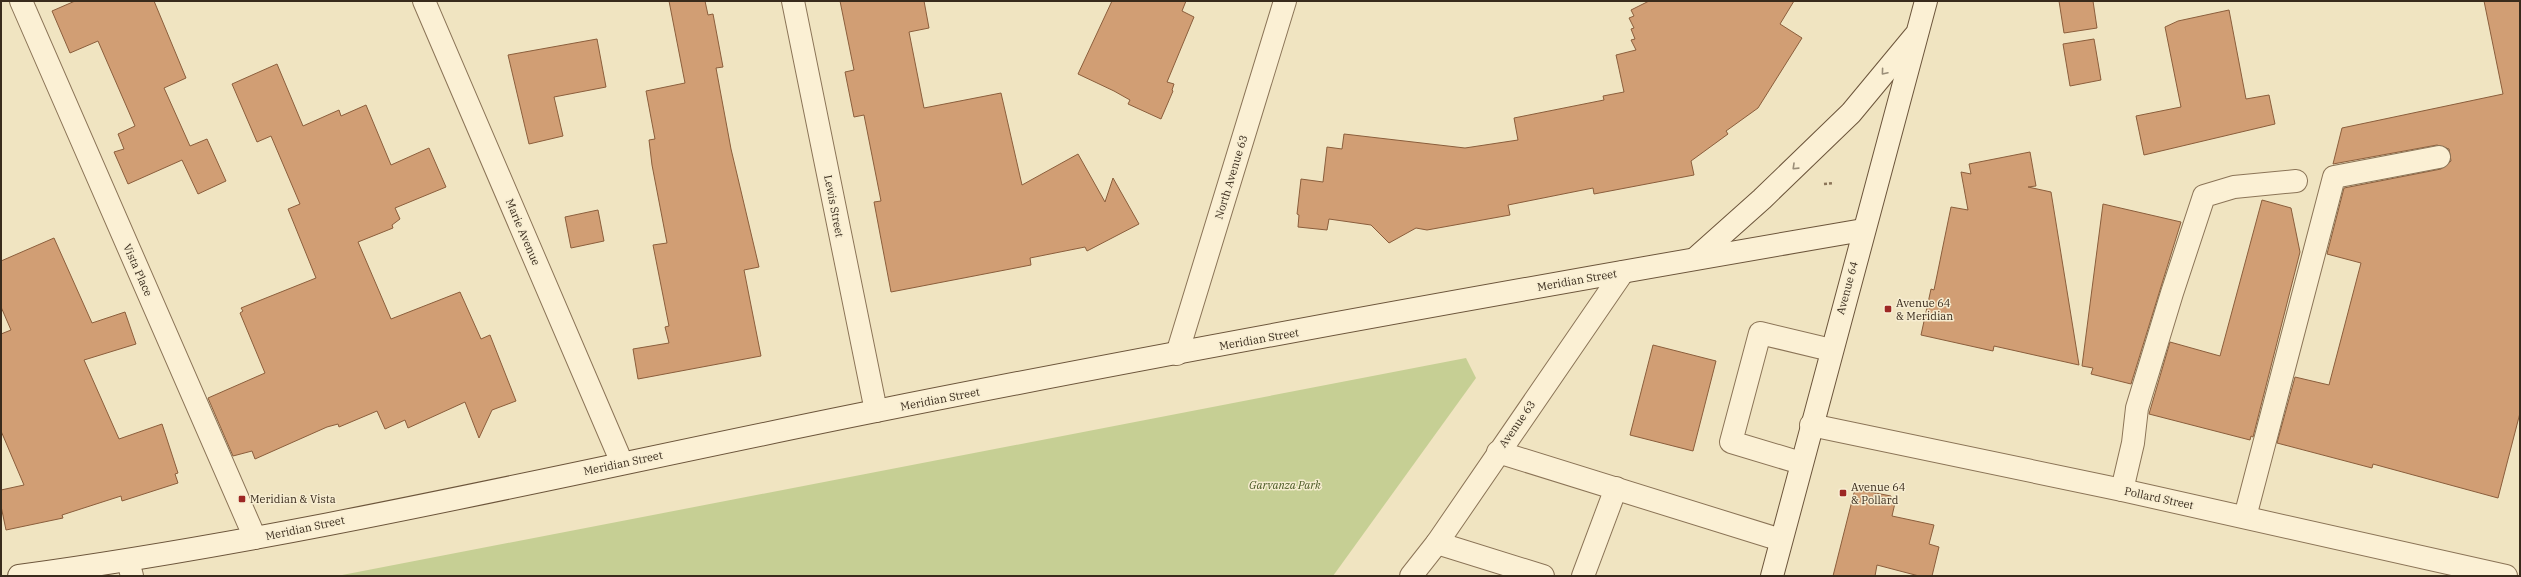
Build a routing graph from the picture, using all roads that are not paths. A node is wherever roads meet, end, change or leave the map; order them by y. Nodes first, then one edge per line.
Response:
1 (21, 1) edge
2 (424, 1) edge
3 (793, 1) edge
4 (1285, 1) edge
5 (1926, 1) edge
6 (1918, 32) junction
7 (2439, 157) dead end
8 (2296, 181) dead end
9 (1863, 230) junction
10 (1697, 257) junction
11 (1624, 272) junction
12 (1831, 350) junction
13 (1177, 354) junction
14 (876, 411) junction
15 (1810, 425) junction
16 (1498, 452) junction
17 (622, 463) junction
18 (1801, 463) junction
19 (1616, 488) junction
20 (2122, 490) junction
21 (2245, 517) junction
22 (255, 538) junction
23 (1781, 540) junction
24 (1437, 542) junction
25 (130, 568) edge
26 (19, 576) edge
27 (1411, 576) edge
28 (1543, 576) edge
29 (1583, 576) edge
30 (1772, 576) edge
31 (2506, 576) edge

1 - 22 street, Vista Place
2 - 17 street, Marie Avenue
3 - 14 street, Lewis Street
4 - 13 street, North Avenue 63
5 - 6 street, Avenue 64
6 - 9 street, Avenue 64
6 -> 10 street
7 - 21 street
8 - 20 street
9 - 10 street, Meridian Street
9 - 12 street, Avenue 64
10 - 11 street, Meridian Street
11 - 13 street, Meridian Street
11 - 16 street, Avenue 63
12 - 15 street, Avenue 64
12 - 18 street
13 - 14 street, Meridian Street
14 - 17 street, Meridian Street
15 - 18 street, Avenue 64
15 - 20 street, Pollard Street
16 - 19 street
16 - 24 street, Avenue 63
17 - 22 street, Meridian Street
18 - 23 street, Avenue 64
19 - 23 street
19 - 29 street
20 - 21 street, Pollard Street
21 - 31 street, Pollard Street
22 - 25 street, Meridian Street
23 - 30 street, Avenue 64
24 - 27 street, Avenue 63
24 - 28 street
25 - 26 street, Meridian Street

